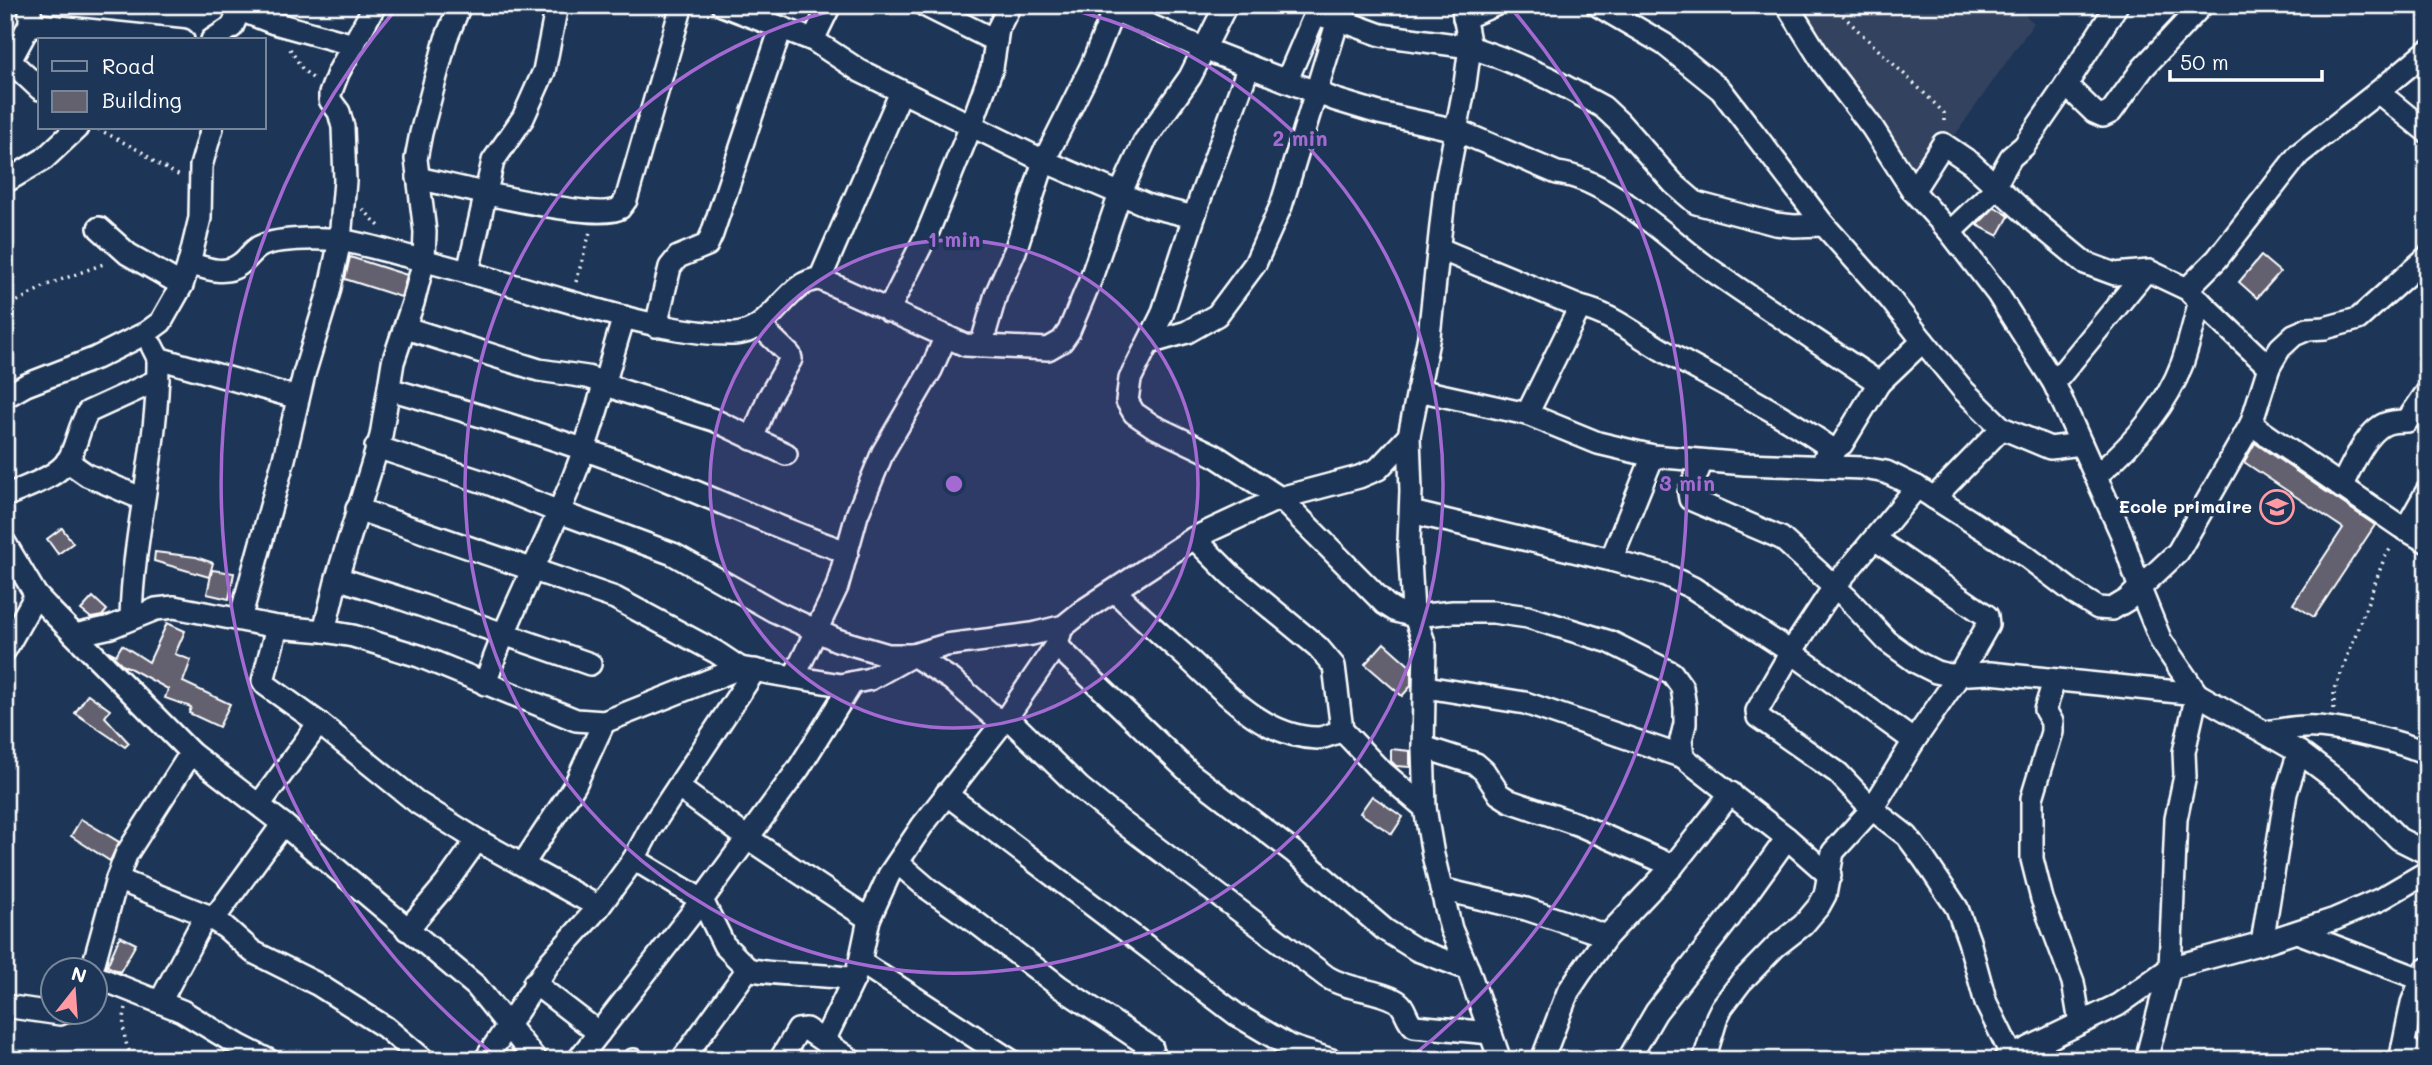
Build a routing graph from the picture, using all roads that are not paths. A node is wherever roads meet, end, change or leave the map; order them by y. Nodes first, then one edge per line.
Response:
1 (375, 5) edge
2 (460, 5) edge
3 (557, 5) edge
4 (682, 5) edge
5 (722, 5) edge
6 (830, 5) edge
7 (924, 5) edge
8 (1010, 5) edge
9 (1226, 5) edge
10 (1495, 5) edge
11 (1597, 5) edge
12 (1787, 5) edge
13 (2117, 5) edge
14 (2202, 5) edge
15 (241, 8) edge
16 (1120, 8) edge
17 (1317, 10) edge
18 (1463, 12) edge
19 (30, 15) edge
20 (1338, 20) junction
21 (781, 28) junction
22 (171, 38) edge
23 (215, 38) edge
24 (813, 40) junction
25 (996, 41) junction
26 (355, 45) junction
27 (1470, 47) junction
28 (1204, 49) junction
29 (2427, 51) edge
30 (8, 65) edge
31 (1250, 65) junction
32 (1287, 80) junction
33 (2066, 85) junction
34 (38, 88) edge
35 (1316, 91) junction
36 (901, 92) junction
37 (2378, 92) junction
38 (971, 126) junction
39 (75, 130) edge
40 (211, 130) edge
41 (1456, 130) junction
42 (2427, 132) edge
43 (1044, 161) junction
44 (418, 178) junction
45 (5, 182) edge
46 (1996, 185) junction
47 (1913, 191) junction
48 (484, 193) junction
49 (1120, 194) junction
50 (1195, 217) junction
51 (1824, 225) junction
52 (99, 228) dead end
53 (1950, 232) junction
54 (340, 240) junction
55 (1440, 249) junction
56 (2427, 257) edge
57 (424, 260) junction
58 (189, 262) junction
59 (468, 272) junction
60 (2145, 272) junction
61 (820, 279) junction
62 (182, 285) junction
63 (2194, 295) junction
64 (1580, 307) junction
65 (888, 311) junction
66 (624, 317) junction
67 (656, 326) junction
68 (760, 326) junction
69 (405, 328) junction
70 (146, 332) junction
71 (946, 337) junction
72 (1923, 341) junction
73 (1149, 343) junction
74 (981, 346) junction
75 (158, 358) junction
76 (2269, 367) junction
77 (158, 380) junction
78 (603, 382) junction
79 (1879, 383) junction
80 (2054, 383) junction
81 (388, 389) junction
82 (1418, 390) junction
83 (2427, 392) edge
84 (5, 397) edge
85 (298, 398) junction
86 (1527, 414) junction
87 (2250, 424) junction
88 (2002, 428) junction
89 (1409, 436) junction
90 (752, 439) junction
91 (2081, 444) junction
92 (376, 447) junction
93 (584, 450) junction
94 (1835, 451) junction
95 (786, 454) dead end
96 (1653, 456) junction
97 (68, 461) junction
98 (1702, 461) junction
99 (1811, 465) junction
100 (2097, 475) junction
101 (2341, 487) junction
102 (2427, 491) edge
103 (1926, 493) junction
104 (5, 496) edge
105 (1280, 498) junction
106 (143, 499) junction
107 (357, 509) junction
108 (559, 512) junction
109 (1410, 512) junction
110 (2405, 530) junction
111 (1194, 538) junction
112 (1875, 540) junction
113 (2427, 542) edge
114 (5, 543) edge
115 (847, 552) junction
116 (1611, 561) junction
117 (532, 570) junction
118 (337, 578) junction
119 (1834, 587) junction
120 (2140, 589) junction
121 (1115, 591) junction
122 (36, 595) junction
123 (1415, 616) junction
124 (131, 618) junction
125 (240, 619) junction
126 (277, 627) junction
127 (324, 631) junction
128 (816, 631) junction
129 (75, 635) junction
130 (502, 635) junction
131 (1060, 635) junction
132 (5, 650) edge
133 (1791, 652) junction
134 (913, 655) junction
135 (590, 664) dead end
136 (747, 669) junction
137 (1960, 674) junction
138 (794, 677) junction
139 (2054, 681) junction
140 (852, 683) junction
141 (485, 684) junction
142 (1426, 687) junction
143 (2197, 694) junction
144 (1004, 720) junction
145 (604, 722) junction
146 (319, 723) junction
147 (1342, 730) junction
148 (2267, 732) junction
149 (1914, 741) junction
150 (1423, 747) junction
151 (2299, 752) junction
152 (191, 753) junction
153 (2427, 754) edge
154 (1683, 757) junction
155 (679, 788) junction
156 (1731, 793) junction
157 (946, 794) junction
158 (259, 805) junction
159 (1425, 808) junction
160 (1872, 809) junction
161 (283, 824) junction
162 (746, 837) junction
163 (1787, 838) junction
164 (477, 840) junction
165 (2427, 853) edge
166 (634, 859) junction
167 (898, 863) junction
168 (523, 864) junction
169 (1673, 866) junction
170 (2427, 872) edge
171 (1830, 876) junction
172 (117, 879) junction
173 (1441, 889) junction
174 (702, 900) junction
175 (598, 907) junction
176 (210, 917) junction
177 (869, 919) junction
178 (407, 930) junction
179 (2297, 932) junction
180 (1607, 936) junction
181 (2262, 943) junction
182 (96, 956) edge
183 (2170, 968) junction
184 (748, 969) junction
185 (1468, 969) junction
186 (857, 970) junction
187 (2425, 974) edge
188 (108, 981) edge
189 (534, 984) junction
190 (160, 1003) junction
191 (5, 1006) edge
192 (38, 1011) edge
193 (2080, 1023) junction
194 (508, 1024) junction
195 (1491, 1032) junction
196 (599, 1033) junction
197 (824, 1041) junction
198 (1152, 1048) dead end
199 (2402, 1053) edge
200 (411, 1055) edge
201 (2011, 1058) edge
202 (2427, 1059) edge
203 (268, 1060) edge
204 (485, 1060) edge
205 (536, 1060) edge
206 (578, 1060) edge
207 (682, 1060) edge
208 (780, 1060) edge
209 (851, 1060) edge
210 (1010, 1060) edge
211 (1332, 1060) edge
212 (1500, 1060) edge
213 (1542, 1060) edge
214 (1628, 1060) edge
215 (1704, 1060) edge
216 (2146, 1060) edge

1 - 26 street
2 - 44 street
3 - 48 street
4 - 48 street
5 - 21 street
6 - 24 street
7 - 25 street
8 - 25 street
9 - 28 street
10 - 18 street
11 - 51 street
12 - 47 street
13 - 33 street
14 - 33 street
15 - 23 street
15 - 26 street
16 - 28 street
16 - 43 street
17 - 20 street
17 - 32 street
18 - 27 street
19 - 22 street
19 - 30 street
20 - 27 street
20 - 35 street
21 - 24 street
21 - 67 street
24 - 36 street
25 - 38 street
26 - 54 street
27 - 41 street
27 - 51 street
28 - 31 street
28 - 49 street
29 - 37 street
30 - 34 street
31 - 32 street
31 - 50 street
32 - 35 street
33 - 46 street
35 - 41 street
35 - 73 street
36 - 38 street
36 - 61 street
37 - 42 street
37 - 63 street
38 - 43 street
38 - 65 street
39 - 45 street
40 - 58 street
41 - 55 street
41 - 79 street
43 - 49 street
43 - 74 street
44 - 48 street
44 - 57 street
46 - 47 street
46 - 53 street
46 - 60 street
47 - 53 street
48 - 59 street
49 - 50 street
49 - 74 street
50 - 73 street
51 - 72 street
52 - 62 street
53 - 80 street
54 - 57 street
54 - 58 street
54 - 85 street
55 - 64 street
55 - 82 street
56 - 76 street
57 - 59 street
57 - 69 street
58 - 62 street
59 - 66 street
60 - 63 street
60 - 80 street
61 - 65 street
61 - 68 street
62 - 70 street
63 - 76 street
63 - 100 street
64 - 86 street
64 - 94 street
65 - 71 street
66 - 67 street
66 - 78 street
67 - 68 street
68 - 90 street
69 - 78 street
69 - 81 street
70 - 75 street
70 - 84 street
71 - 74 street
71 - 115 street
72 - 79 street
72 - 88 street
73 - 105 street
75 - 77 street
75 - 85 street
76 - 87 street
77 - 97 street
77 - 106 street
78 - 90 street
78 - 93 street
79 - 94 street
80 - 91 street
81 - 92 street
81 - 93 street
82 - 86 street
82 - 89 street
83 - 101 street
85 - 125 street
86 - 96 street
87 - 101 street
87 - 120 street
88 - 91 street
88 - 103 street
89 - 105 street
89 - 109 street
90 - 95 street
91 - 100 street
92 - 107 street
92 - 108 street
93 - 108 street
93 - 115 street
94 - 99 street
96 - 98 street
96 - 116 street
97 - 104 street
97 - 106 street
98 - 99 street
98 - 119 street
99 - 103 street
100 - 120 street
101 - 110 street
102 - 110 street
103 - 112 street
103 - 120 street
105 - 111 street
105 - 123 street
106 - 124 street
107 - 117 street
107 - 118 street
108 - 117 street
108 - 128 street
109 - 116 street
109 - 123 street
110 - 113 street
111 - 121 street
111 - 147 street
112 - 119 street
112 - 137 street
114 - 122 street
115 - 128 street
116 - 133 street
117 - 130 street
117 - 136 street
118 - 127 street
118 - 130 street
119 - 133 street
119 - 137 street
120 - 143 street
121 - 131 street
121 - 147 street
122 - 129 street
122 - 132 street
123 - 142 street
123 - 154 street
124 - 125 street
124 - 129 street
125 - 126 street
126 - 127 street
126 - 146 street
127 - 141 street
128 - 134 street
128 - 138 street
129 - 152 street
130 - 135 street
130 - 141 street
131 - 134 street
131 - 144 street
131 - 185 street
133 - 149 street
133 - 160 street
134 - 140 street
134 - 144 street
136 - 138 street
136 - 145 street
136 - 155 street
137 - 139 street
137 - 149 street
138 - 140 street
139 - 143 street
139 - 193 street
140 - 162 street
141 - 145 street
142 - 150 street
142 - 154 street
143 - 148 street
143 - 183 street
144 - 157 street
144 - 195 street
145 - 168 street
146 - 158 street
146 - 164 street
147 - 159 street
148 - 151 street
148 - 153 street
149 - 160 street
150 - 159 street
150 - 169 street
151 - 165 street
151 - 181 street
152 - 158 street
152 - 172 street
154 - 156 street
155 - 162 street
155 - 166 street
156 - 163 street
156 - 169 street
157 - 167 street
157 - 211 street
158 - 161 street
159 - 173 street
160 - 171 street
160 - 201 street
161 - 176 street
161 - 178 street
162 - 174 street
162 - 177 street
163 - 171 street
163 - 214 street
164 - 168 street
164 - 178 street
166 - 174 street
166 - 175 street
167 - 177 street
167 - 198 street
168 - 175 street
169 - 180 street
170 - 179 street
171 - 215 street
172 - 176 street
172 - 182 street
173 - 180 street
173 - 185 street
174 - 184 street
174 - 196 street
175 - 189 street
176 - 190 street
176 - 200 street
177 - 186 street
178 - 194 street
179 - 181 street
179 - 187 street
180 - 213 street
181 - 183 street
183 - 193 street
183 - 216 street
184 - 186 street
184 - 207 street
185 - 195 street
186 - 197 street
186 - 210 street
187 - 199 street
188 - 190 street
189 - 194 street
189 - 196 street
190 - 203 street
191 - 192 street
193 - 201 street
194 - 204 street
194 - 205 street
195 - 212 street
196 - 206 street
197 - 208 street
197 - 209 street
199 - 202 street

